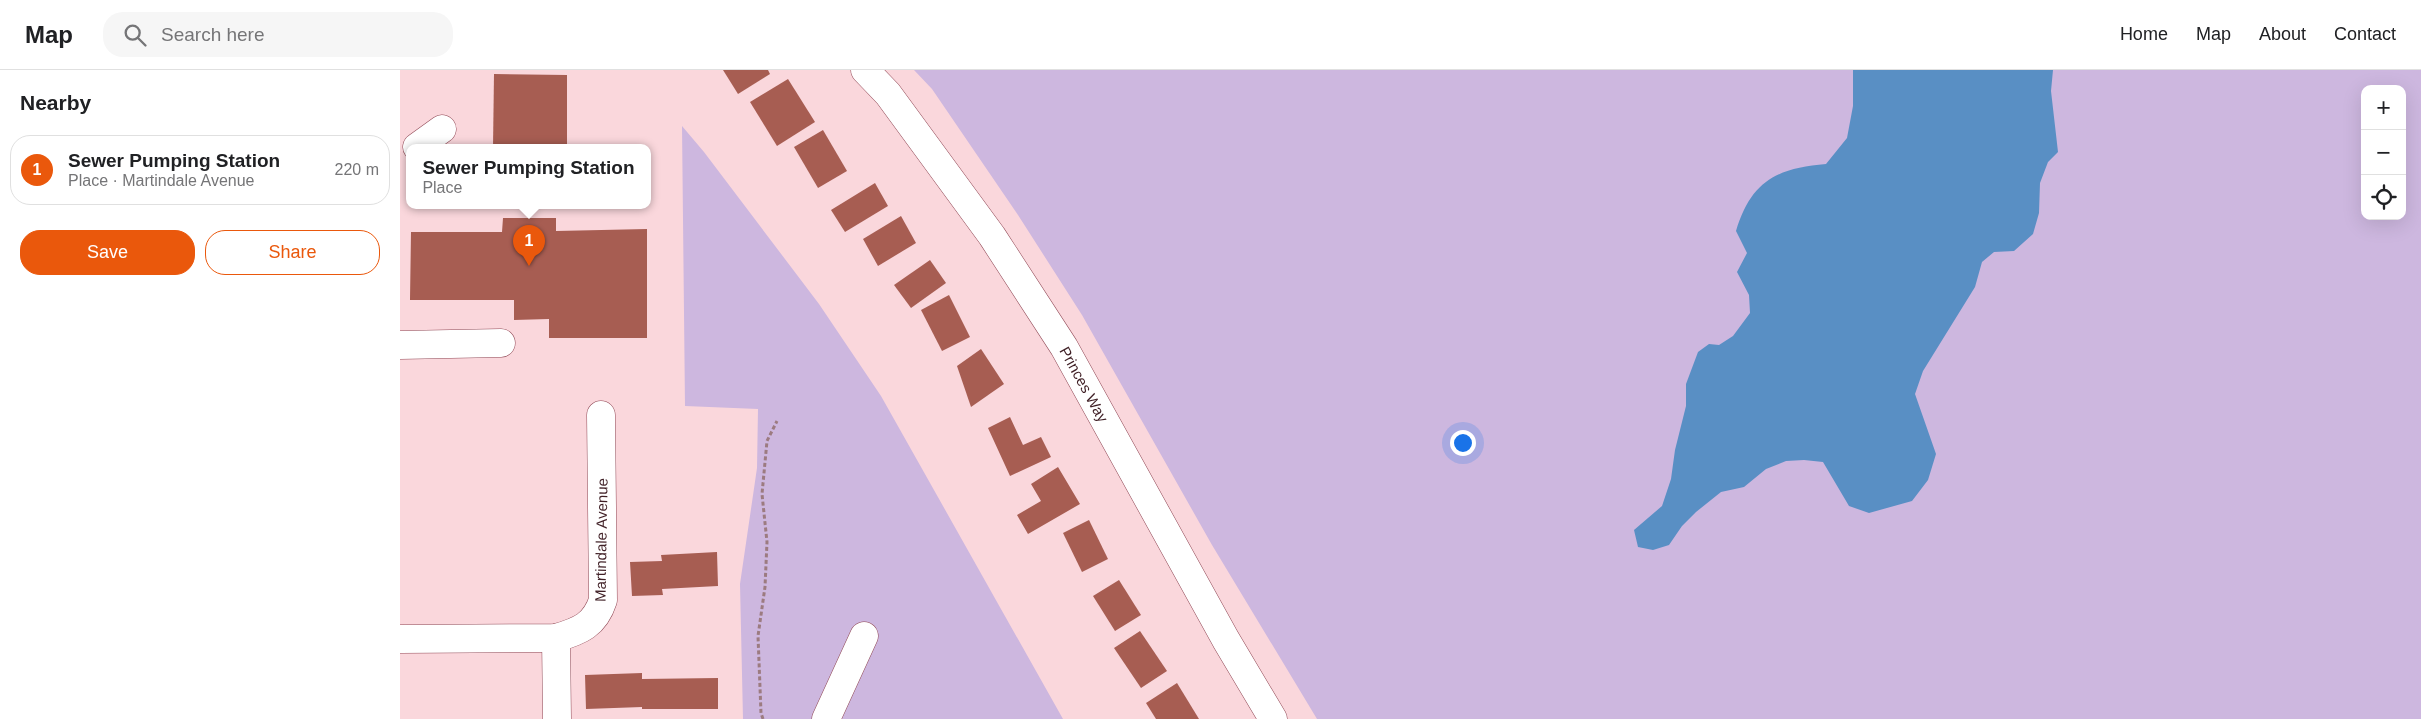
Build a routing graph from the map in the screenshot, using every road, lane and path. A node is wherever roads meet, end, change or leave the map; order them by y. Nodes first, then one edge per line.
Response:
1 (865, 70) edge
2 (442, 129) dead end
3 (421, 144) edge
4 (501, 343) dead end
5 (400, 346) edge
6 (601, 415) dead end
7 (777, 421) dead end
8 (864, 636) dead end
9 (556, 638) junction
10 (400, 639) edge
11 (557, 719) edge
12 (764, 719) edge
13 (826, 719) edge
14 (1273, 719) edge

1 - 14 street, Princes Way
2 - 3 street
4 - 5 street
6 - 9 street, Martindale Avenue
7 - 12 path
8 - 13 street
9 - 10 street, Martindale Avenue
9 - 11 street

